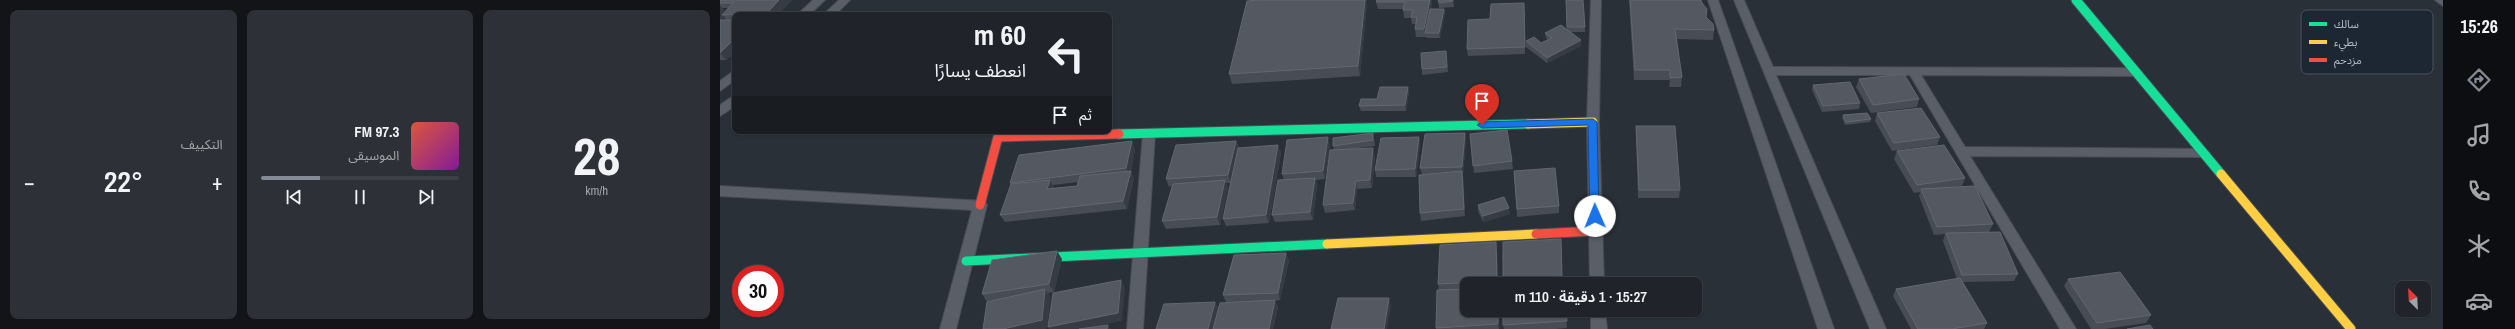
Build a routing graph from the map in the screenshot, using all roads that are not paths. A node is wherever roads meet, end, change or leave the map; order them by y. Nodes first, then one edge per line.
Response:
1 (820, 0) edge
2 (845, 0) edge
3 (1596, 0) edge
4 (1714, 0) edge
5 (1739, 0) edge
6 (2076, 0) edge
7 (2440, 0) edge
8 (2443, 3) edge
9 (806, 12) edge
10 (831, 12) edge
11 (1769, 71) junction
12 (1913, 71) junction
13 (2136, 72) junction
14 (732, 77) edge
15 (720, 87) edge
16 (732, 102) edge
17 (720, 112) edge
18 (1593, 122) junction
19 (1149, 133) junction
20 (1111, 134) edge
21 (1112, 134) edge
22 (1961, 151) junction
23 (2204, 153) junction
24 (720, 191) edge
25 (980, 205) junction
26 (1595, 231) junction
27 (1140, 253) junction
28 (966, 261) junction
29 (1597, 277) edge
30 (1598, 317) edge
31 (948, 329) edge
32 (1135, 329) edge
33 (1599, 329) edge
34 (1826, 329) edge
35 (1878, 329) edge
36 (2068, 329) edge
37 (2351, 329) edge

1 - 9 street
2 - 10 street
3 - 18 street
4 - 34 street
5 - 11 street
6 - 13 street
7 - 8 street
11 - 12 street
11 - 35 street
12 - 13 street
12 - 22 street
13 - 23 street
14 - 15 street
16 - 17 street
18 - 19 street
18 - 26 street
19 - 21 street
19 - 27 street
20 - 25 street
22 - 23 street
22 - 36 street
23 - 37 street
24 - 25 street
25 - 28 street
26 - 27 street
26 - 29 street
27 - 28 street
27 - 32 street
28 - 31 street
30 - 33 street

